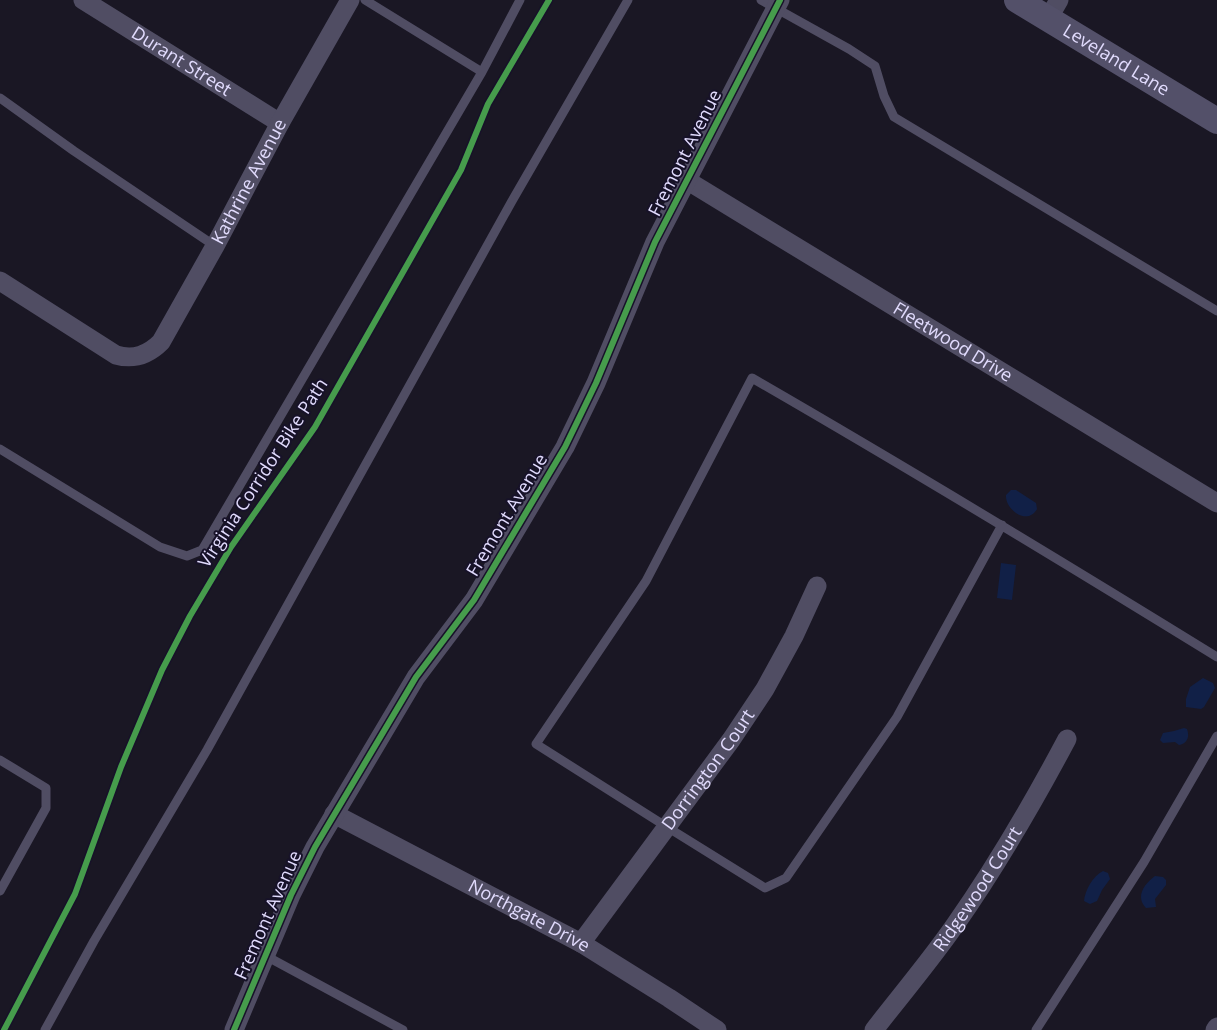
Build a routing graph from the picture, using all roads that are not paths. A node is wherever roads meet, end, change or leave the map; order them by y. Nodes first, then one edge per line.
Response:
1 (83, 0) edge
2 (350, 0) edge
3 (365, 0) edge
4 (520, 0) edge
5 (628, 0) edge
6 (1017, 0) edge
7 (772, 3) edge
8 (1053, 10) edge
9 (482, 72) junction
10 (0, 98) edge
11 (1217, 121) edge
12 (280, 123) junction
13 (688, 181) junction
14 (215, 246) junction
15 (0, 281) edge
16 (1217, 311) edge
17 (0, 449) edge
18 (1217, 504) edge
19 (1002, 525) junction
20 (817, 586) dead end
21 (1217, 657) edge
22 (1217, 736) edge
23 (1067, 739) dead end
24 (0, 760) edge
25 (334, 814) junction
26 (667, 828) junction
27 (0, 891) edge
28 (582, 943) junction
29 (266, 956) junction
30 (1217, 1027) edge
31 (46, 1030) edge
32 (234, 1030) edge
33 (403, 1030) edge
34 (717, 1030) edge
35 (874, 1030) edge
36 (1036, 1030) edge
37 (1215, 1030) edge

1 - 12 street, Durant Street
2 - 12 street, Kathrine Avenue
3 - 9 lane
4 - 9 lane
5 - 31 lane
6 - 8 street, Leveland Lane
7 - 13 street, Fremont Avenue
7 - 16 lane
8 - 11 street, Leveland Lane
9 - 17 lane
10 - 14 lane
12 - 14 street, Kathrine Avenue
13 - 18 street, Fleetwood Drive
13 - 25 street, Fremont Avenue
14 - 15 street, Kathrine Avenue
19 - 21 lane
19 - 26 lane
19 - 26 lane
20 - 26 street, Dorrington Court
22 - 36 lane
23 - 35 street, Ridgewood Court
24 - 27 lane
25 - 28 street, Northgate Drive
25 - 29 street, Fremont Avenue
26 - 28 street, Dorrington Court
28 - 34 street, Northgate Drive
29 - 32 street, Fremont Avenue
29 - 33 lane
30 - 37 street

